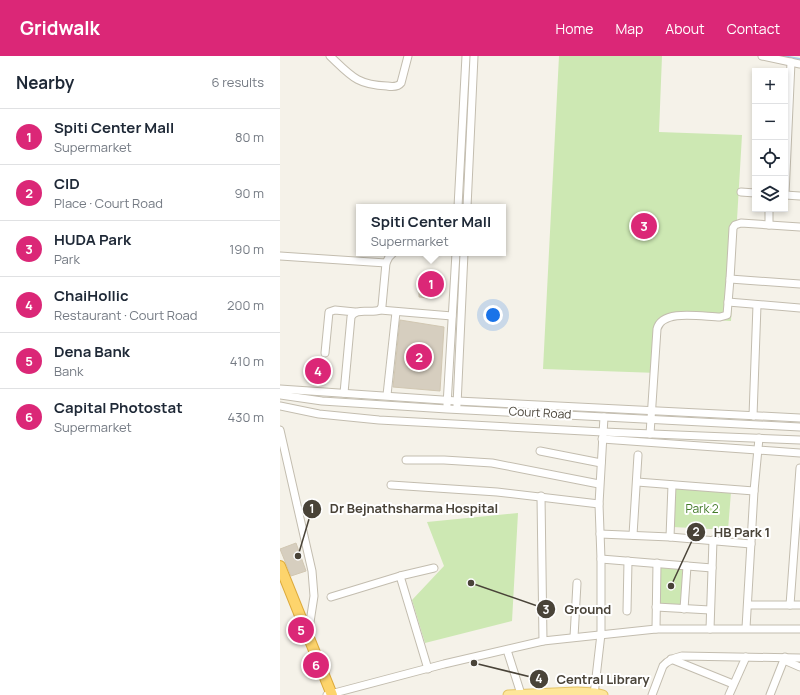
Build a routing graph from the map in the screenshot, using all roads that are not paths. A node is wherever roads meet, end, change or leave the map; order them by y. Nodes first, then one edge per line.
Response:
1 (330, 56) edge
2 (408, 56) edge
3 (466, 56) edge
4 (474, 56) edge
5 (762, 56) edge
6 (779, 58) edge
7 (791, 62) junction
8 (800, 64) edge
9 (786, 176) edge
10 (741, 192) dead end
11 (752, 193) edge
12 (788, 195) edge
13 (800, 196) edge
14 (456, 204) edge
15 (467, 204) edge
16 (769, 212) edge
17 (769, 225) junction
18 (800, 227) edge
19 (280, 256) edge
20 (390, 256) edge
21 (456, 256) edge
22 (464, 256) edge
23 (386, 263) junction
24 (730, 279) junction
25 (800, 284) edge
26 (728, 302) junction
27 (757, 305) junction
28 (800, 308) edge
29 (380, 310) junction
30 (355, 312) junction
31 (396, 312) junction
32 (452, 316) junction
33 (325, 353) dead end
34 (280, 389) edge
35 (344, 393) junction
36 (280, 395) edge
37 (388, 395) junction
38 (448, 400) junction
39 (457, 401) junction
40 (280, 406) edge
41 (447, 409) junction
42 (456, 409) junction
43 (651, 410) junction
44 (753, 416) junction
45 (604, 417) junction
46 (800, 418) edge
47 (650, 419) junction
48 (800, 427) edge
49 (280, 430) edge
50 (650, 434) junction
51 (602, 436) junction
52 (759, 438) junction
53 (800, 440) edge
54 (758, 450) junction
55 (540, 451) dead end
56 (800, 453) edge
57 (638, 455) dead end
58 (406, 460) dead end
59 (600, 463) junction
60 (800, 468) edge
61 (637, 482) junction
62 (599, 484) junction
63 (391, 485) dead end
64 (672, 485) junction
65 (754, 491) junction
66 (799, 494) edge
67 (541, 496) junction
68 (599, 504) junction
69 (600, 534) junction
70 (633, 535) junction
71 (670, 537) junction
72 (713, 540) junction
73 (751, 544) junction
74 (601, 559) junction
75 (628, 561) junction
76 (657, 563) junction
77 (280, 566) edge
78 (687, 566) junction
79 (434, 568) dead end
80 (712, 568) junction
81 (400, 576) junction
82 (577, 583) dead end
83 (331, 597) dead end
84 (748, 605) junction
85 (790, 605) junction
86 (800, 605) edge
87 (656, 607) junction
88 (684, 609) junction
89 (710, 610) junction
90 (627, 611) dead end
91 (656, 628) junction
92 (746, 628) junction
93 (710, 629) junction
94 (800, 629) edge
95 (601, 634) junction
96 (308, 635) junction
97 (574, 637) junction
98 (542, 641) junction
99 (507, 650) junction
100 (746, 657) junction
101 (800, 658) edge
102 (671, 659) junction
103 (785, 659) junction
104 (800, 667) edge
105 (428, 669) junction
106 (733, 684) junction
107 (521, 694) edge
108 (598, 694) edge
109 (330, 695) edge
110 (508, 695) edge
111 (652, 695) edge
112 (729, 695) edge
113 (770, 695) edge

1 - 2 street
3 - 14 street
4 - 15 street
5 - 6 street
6 - 7 street
7 - 8 street
7 - 9 street
10 - 11 street
12 - 13 street
16 - 17 street
17 - 18 street
17 - 24 street
19 - 23 street
20 - 23 street
21 - 32 street
22 - 39 street
23 - 29 street
24 - 25 street
24 - 26 street
26 - 27 street
26 - 43 street
27 - 28 street
27 - 44 street
29 - 30 street
29 - 31 street
30 - 33 street
30 - 35 street
31 - 32 street
31 - 37 street
32 - 38 street
34 - 35 street
35 - 37 street
36 - 41 street, Court Road
37 - 38 street
38 - 39 street
38 - 41 street
39 - 42 street
39 - 43 street
40 - 51 street
41 - 42 street, Court Road
42 - 45 street, Court Road
43 - 44 street
43 - 47 street
44 - 46 street
45 - 47 street, Court Road
45 - 51 street
47 - 48 street, Court Road
47 - 50 street
49 - 96 street
50 - 51 street
50 - 52 street
51 - 54 street
51 - 59 street
52 - 53 street
52 - 54 street
54 - 56 street
54 - 65 street
55 - 59 street
57 - 61 street
58 - 62 street
59 - 62 street
60 - 66 street
61 - 64 street
61 - 70 street
62 - 68 street
63 - 67 street
64 - 65 street
64 - 71 street
65 - 73 street
66 - 85 street
67 - 68 street
67 - 98 street
68 - 69 street
69 - 70 street
69 - 74 street
70 - 71 street
71 - 72 street
72 - 73 street
72 - 80 street
73 - 84 street
74 - 75 street
74 - 95 street
75 - 76 street
75 - 90 street
76 - 78 street
76 - 87 street
77 - 96 highway
78 - 80 street
78 - 88 street
79 - 81 street
80 - 89 street
81 - 83 street
81 - 105 street
82 - 97 street
84 - 85 street
84 - 92 street
85 - 86 street
87 - 88 street
87 - 91 street
88 - 89 street
89 - 93 street
91 - 93 street
91 - 95 street
92 - 93 street
92 - 94 street
95 - 97 street
95 - 108 street
96 - 109 highway
97 - 98 street
98 - 99 street
99 - 105 street
99 - 107 street
100 - 102 street
100 - 103 street
100 - 106 street
101 - 103 street
102 - 106 street
102 - 111 street
103 - 104 street
103 - 113 street
105 - 109 street
106 - 112 street
107 - 108 main road
107 - 110 main road

